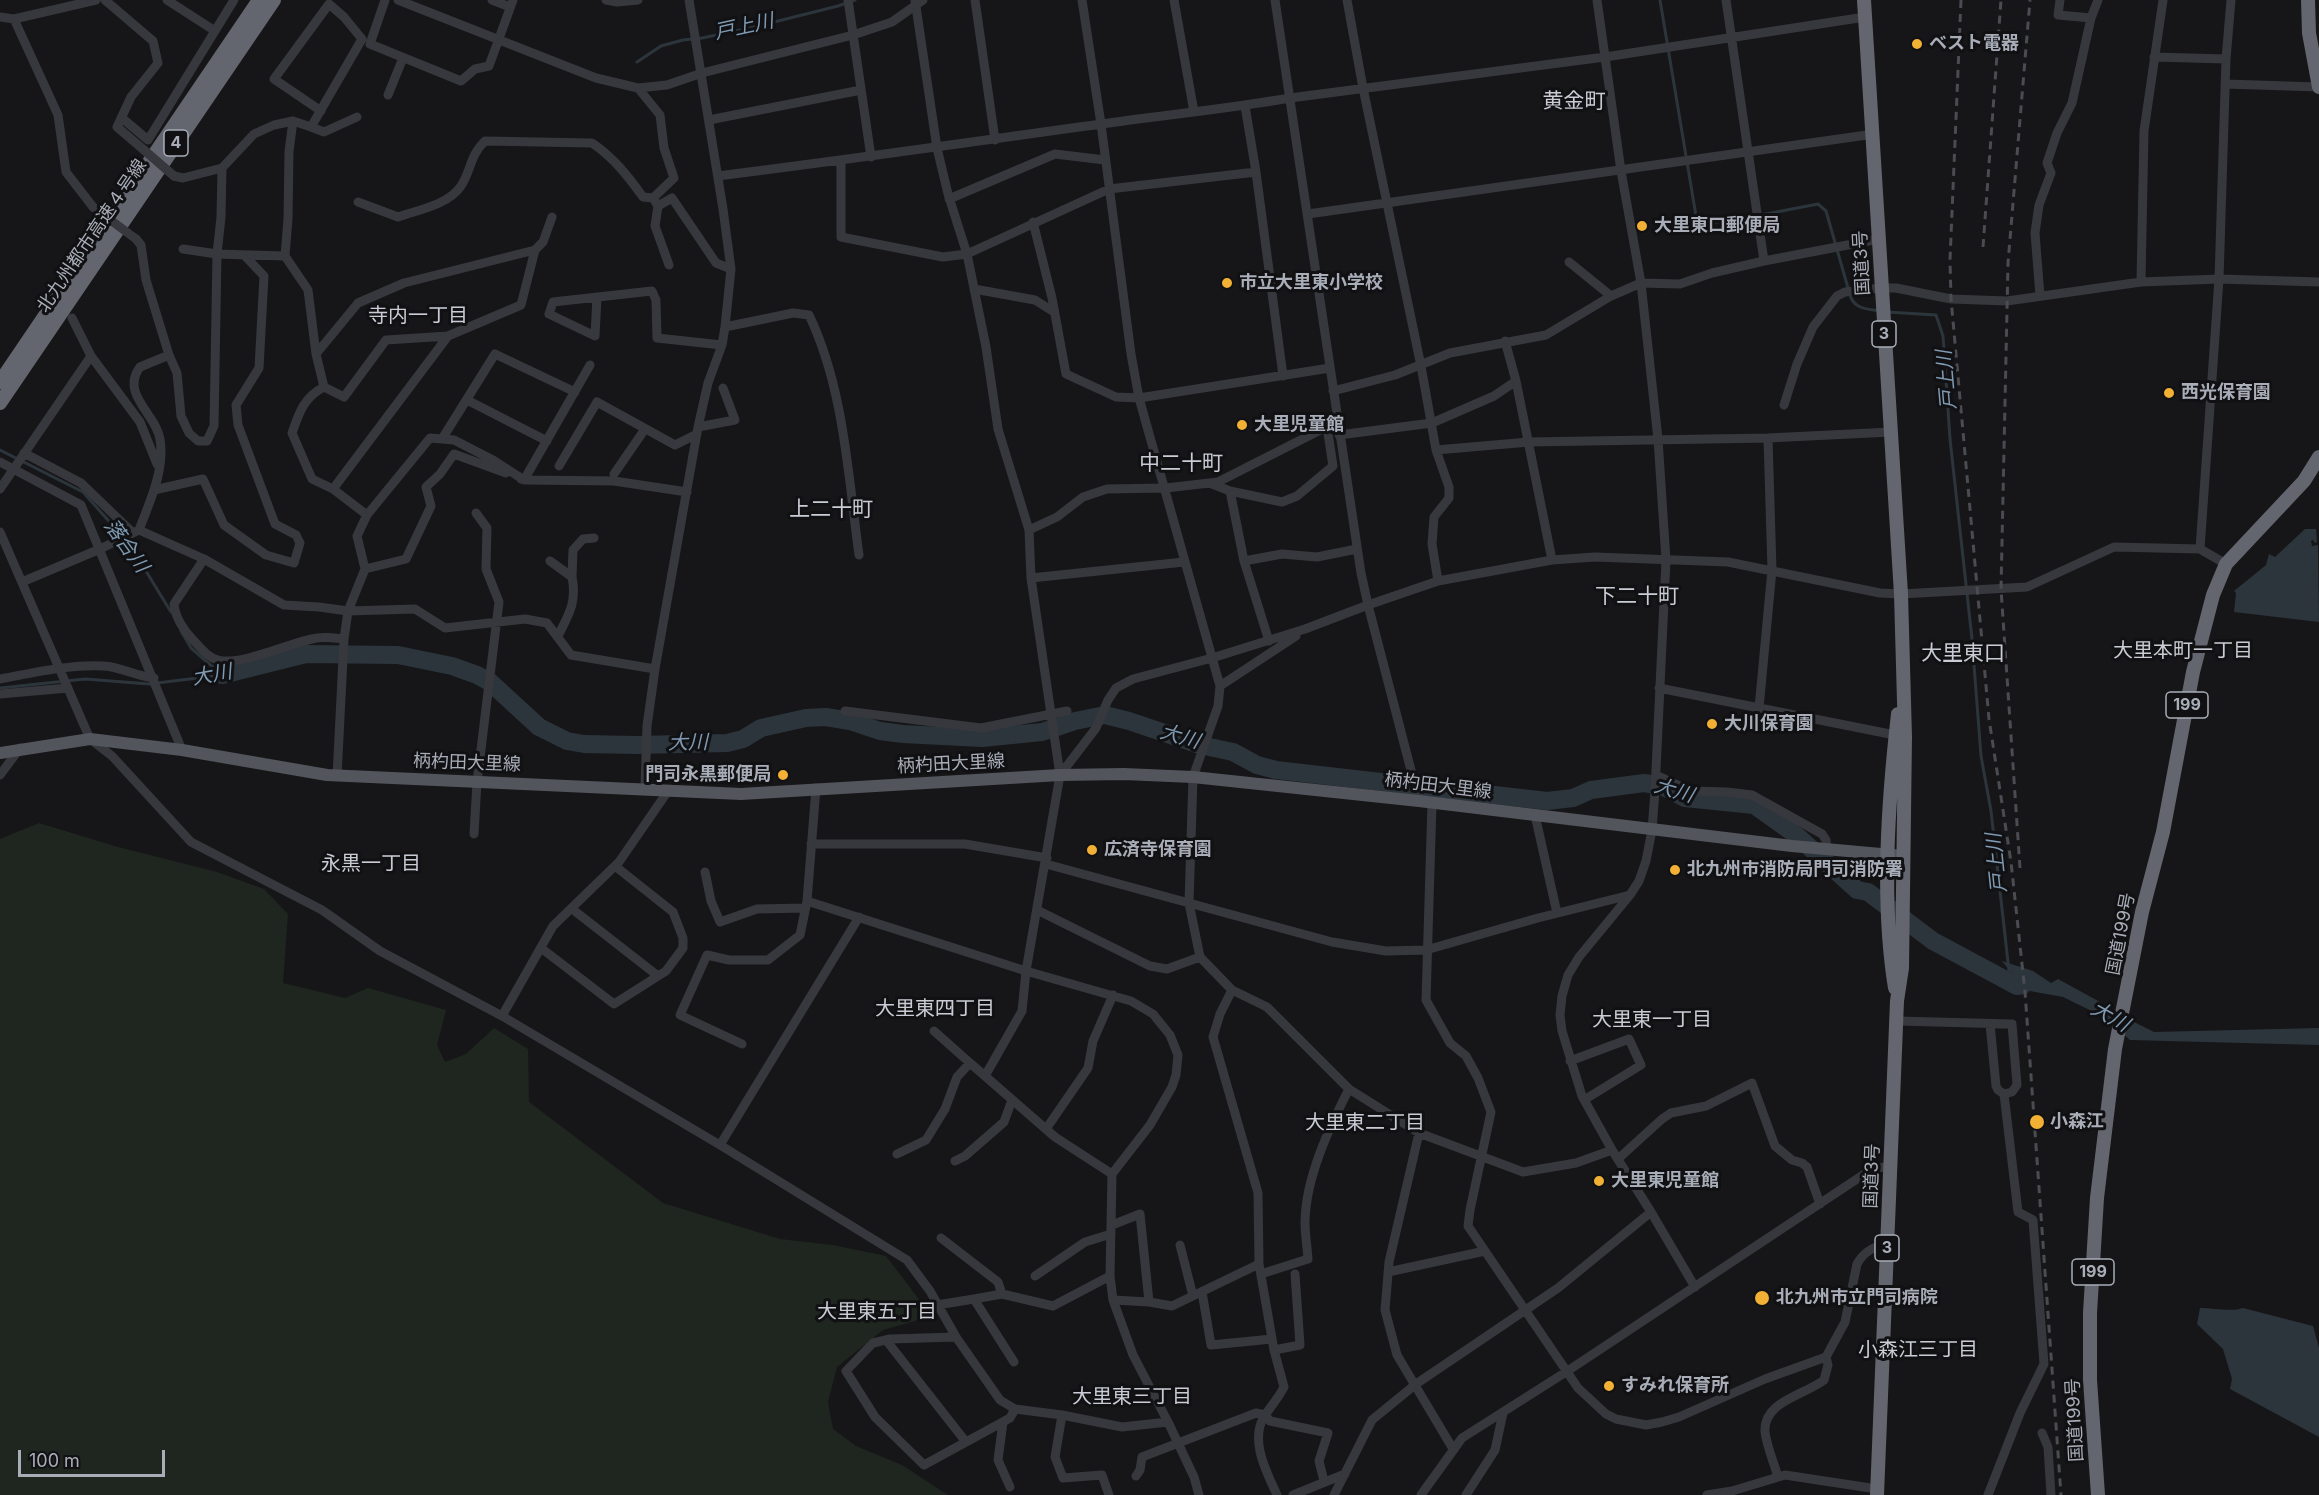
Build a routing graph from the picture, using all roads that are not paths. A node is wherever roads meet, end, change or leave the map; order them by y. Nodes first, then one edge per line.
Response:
1 (96, 0) edge
2 (105, 0) edge
3 (167, 0) edge
4 (234, 0) edge
5 (259, 0) edge
6 (274, 0) edge
7 (385, 0) edge
8 (398, 0) edge
9 (492, 0) edge
10 (606, 0) edge
11 (638, 0) edge
12 (689, 0) edge
13 (848, 0) edge
14 (975, 0) edge
15 (1082, 0) edge
16 (1174, 0) edge
17 (1275, 0) edge
18 (1347, 0) edge
19 (1597, 0) edge
20 (1726, 0) edge
21 (1864, 0) edge
22 (2060, 0) edge
23 (2098, 0) edge
24 (2163, 0) edge
25 (2231, 0) edge
26 (2308, 0) edge
27 (918, 2) edge
28 (511, 4) edge
29 (0, 17) edge
30 (1865, 17) junction
31 (2091, 18) junction
32 (14, 19) junction
33 (215, 31) junction
34 (853, 35) junction
35 (1731, 37) junction
36 (498, 40) junction
37 (1605, 57) junction
38 (2154, 57) junction
39 (403, 58) junction
40 (2226, 59) junction
41 (702, 73) junction
42 (2225, 84) junction
43 (2319, 87) edge
44 (638, 88) junction
45 (1363, 88) junction
46 (861, 90) junction
47 (388, 95) dead end
48 (1290, 98) junction
49 (1245, 106) junction
50 (321, 111) junction
51 (1194, 112) junction
52 (357, 117) dead end
53 (122, 118) junction
54 (709, 120) junction
55 (293, 121) junction
56 (1101, 124) junction
57 (311, 127) junction
58 (1874, 134) junction
59 (995, 140) junction
60 (937, 148) junction
61 (1749, 153) junction
62 (871, 156) junction
63 (841, 160) junction
64 (1105, 160) junction
65 (222, 168) junction
66 (1621, 171) junction
67 (1256, 172) junction
68 (718, 176) junction
69 (1109, 189) junction
70 (949, 199) junction
71 (358, 202) dead end
72 (656, 202) junction
73 (1387, 204) junction
74 (1308, 214) junction
75 (552, 217) dead end
76 (1033, 222) junction
77 (1879, 239) junction
78 (183, 249) dead end
79 (535, 250) junction
80 (217, 254) junction
81 (968, 254) junction
82 (244, 255) junction
83 (285, 256) junction
84 (1764, 261) junction
85 (1569, 262) dead end
86 (669, 265) dead end
87 (731, 269) junction
88 (2219, 279) junction
89 (2141, 282) junction
90 (2319, 282) edge
91 (75, 283) junction
92 (1641, 283) junction
93 (1881, 288) junction
94 (974, 289) junction
95 (1611, 296) junction
96 (2040, 296) junction
97 (597, 297) junction
98 (1054, 312) junction
99 (72, 318) dead end
100 (725, 327) junction
101 (448, 336) junction
102 (1505, 341) junction
103 (722, 345) junction
104 (316, 354) junction
105 (91, 356) junction
106 (169, 356) junction
107 (590, 365) dead end
108 (1420, 366) junction
109 (1330, 368) junction
110 (1283, 376) junction
111 (1516, 381) junction
112 (0, 382) edge
113 (324, 387) junction
114 (723, 388) dead end
115 (1333, 391) junction
116 (575, 392) junction
117 (1139, 398) junction
118 (466, 400) junction
119 (0, 403) edge
120 (1784, 405) dead end
121 (1338, 421) junction
122 (1432, 423) junction
123 (1327, 427) junction
124 (645, 429) junction
125 (698, 431) junction
126 (1891, 432) junction
127 (1339, 435) junction
128 (1768, 438) junction
129 (441, 439) junction
130 (1658, 439) junction
131 (547, 441) junction
132 (1529, 442) junction
133 (1436, 450) junction
134 (24, 453) junction
135 (2319, 457) edge
136 (0, 462) edge
137 (559, 466) dead end
138 (14, 469) junction
139 (159, 472) junction
140 (614, 474) dead end
141 (524, 480) junction
142 (1210, 483) junction
143 (1166, 488) junction
144 (0, 489) edge
145 (333, 489) junction
146 (154, 490) junction
147 (1230, 491) junction
148 (687, 492) junction
149 (476, 513) dead end
150 (367, 515) junction
151 (1029, 530) junction
152 (0, 532) edge
153 (136, 532) junction
154 (594, 538) dead end
155 (100, 549) junction
156 (1357, 549) junction
157 (2200, 549) junction
158 (859, 555) dead end
159 (204, 559) junction
160 (1552, 560) junction
161 (1666, 560) junction
162 (550, 561) dead end
163 (1244, 561) junction
164 (1184, 562) junction
165 (2226, 564) junction
166 (365, 569) junction
167 (1772, 570) junction
168 (572, 577) junction
169 (1031, 578) junction
170 (1438, 581) junction
171 (22, 582) junction
172 (1901, 594) junction
173 (1368, 605) junction
174 (348, 611) junction
175 (496, 623) junction
176 (1305, 629) junction
177 (558, 636) junction
178 (344, 639) junction
179 (1269, 641) junction
180 (1212, 658) junction
181 (655, 669) junction
182 (61, 671) junction
183 (0, 678) edge
184 (154, 678) junction
185 (1220, 686) junction
186 (67, 687) junction
187 (1659, 688) junction
188 (0, 694) edge
189 (1760, 708) junction
190 (845, 711) dead end
191 (1067, 711) dead end
192 (1052, 715) junction
193 (1900, 736) junction
194 (90, 739) junction
195 (20, 748) junction
196 (182, 750) junction
197 (0, 753) edge
198 (0, 775) edge
199 (1060, 775) junction
200 (337, 776) junction
201 (1656, 776) junction
202 (1193, 777) junction
203 (477, 782) junction
204 (645, 788) junction
205 (816, 788) junction
206 (668, 791) junction
207 (1419, 801) junction
208 (1432, 803) junction
209 (1535, 815) junction
210 (1652, 830) junction
211 (474, 834) dead end
212 (812, 844) junction
213 (1827, 850) junction
214 (1889, 855) junction
215 (1903, 856) junction
216 (1046, 861) junction
217 (615, 866) junction
218 (705, 872) dead end
219 (1630, 895) junction
220 (1189, 903) junction
221 (806, 905) junction
222 (1037, 910) junction
223 (576, 912) dead end
224 (1557, 913) junction
225 (859, 917) junction
226 (541, 948) junction
227 (1426, 950) junction
228 (1200, 957) junction
229 (1026, 971) junction
230 (658, 976) junction
231 (1232, 990) junction
232 (1113, 995) junction
233 (1897, 1002) junction
234 (502, 1016) junction
235 (1897, 1021) junction
236 (1990, 1024) junction
237 (934, 1031) dead end
238 (742, 1044) dead end
239 (1570, 1061) junction
240 (970, 1063) junction
241 (985, 1076) junction
242 (1349, 1089) junction
243 (2004, 1094) junction
244 (1012, 1100) junction
245 (1584, 1100) junction
246 (1046, 1129) junction
247 (1419, 1133) junction
248 (720, 1145) junction
249 (1612, 1150) junction
250 (897, 1154) dead end
251 (1482, 1155) junction
252 (1618, 1159) junction
253 (955, 1161) dead end
254 (1891, 1166) junction
255 (1112, 1174) junction
256 (1820, 1204) junction
257 (1651, 1212) junction
258 (1111, 1230) junction
259 (941, 1238) dead end
260 (1887, 1244) junction
261 (1180, 1245) dead end
262 (1485, 1251) junction
263 (1260, 1269) junction
264 (1388, 1272) junction
265 (1295, 1274) dead end
266 (1035, 1276) dead end
267 (1110, 1276) junction
268 (1695, 1287) junction
269 (1202, 1292) junction
270 (1002, 1294) junction
271 (1193, 1296) junction
272 (974, 1299) junction
273 (1113, 1300) junction
274 (1149, 1302) junction
275 (937, 1305) junction
276 (1525, 1310) junction
277 (956, 1337) junction
278 (1272, 1339) junction
279 (886, 1340) junction
280 (1274, 1350) junction
281 (1826, 1357) junction
282 (1014, 1362) dead end
283 (1566, 1372) junction
284 (1416, 1384) junction
285 (1015, 1409) junction
286 (1503, 1413) junction
287 (1062, 1414) junction
288 (1265, 1415) junction
289 (1003, 1422) junction
290 (1168, 1422) junction
291 (2042, 1433) dead end
292 (966, 1442) junction
293 (1178, 1444) junction
294 (1453, 1449) junction
295 (1345, 1474) junction
296 (1136, 1476) dead end
297 (1779, 1477) junction
298 (1324, 1481) junction
299 (1010, 1487) dead end
300 (1877, 1492) edge
301 (1109, 1495) edge
302 (1199, 1495) edge
303 (1277, 1495) edge
304 (1293, 1495) edge
305 (1334, 1495) edge
306 (1421, 1495) edge
307 (1466, 1495) edge
308 (1707, 1495) edge
309 (1988, 1495) edge
310 (2051, 1495) edge
311 (2098, 1495) edge

1 - 32 street
2 - 53 street
3 - 33 street
4 - 33 street
5 - 91 highway, 北九州都市高速４号線 / 4
6 - 91 highway, 北九州都市高速４号線 / 4
7 - 39 street
8 - 36 street
9 - 28 street
10 - 11 street
12 - 41 street
13 - 34 street
14 - 59 street
15 - 56 street
16 - 51 street
17 - 48 street
18 - 45 street
19 - 37 street
20 - 35 street
21 - 30 highway, 国道3号 / 3
22 - 31 street
23 - 31 street
24 - 38 street
25 - 40 street
26 - 43 highway
27 - 34 street
27 - 60 street
28 - 36 street
29 - 32 street
30 - 35 street
30 - 58 highway, 国道3号 / 3
31 - 96 street
32 - 106 street, bridge
33 - 53 street
34 - 41 street
34 - 46 street
35 - 37 street
35 - 61 street
36 - 39 street
36 - 44 street
37 - 45 street
37 - 66 street
38 - 40 street
38 - 89 street
39 - 47 street
40 - 42 street
41 - 44 street
41 - 54 street
42 - 43 street
42 - 88 street
44 - 72 street
45 - 48 street
45 - 73 street
46 - 54 street
46 - 62 street
48 - 49 street
48 - 74 street
49 - 51 street
49 - 67 street
50 - 50 street
50 - 57 street
51 - 56 street
52 - 57 street
53 - 65 street, bridge
54 - 68 street
55 - 57 street
55 - 65 street
55 - 83 street
56 - 59 street
56 - 64 street
58 - 61 street
58 - 77 highway, 国道3号 / 3
59 - 60 street
60 - 62 street
60 - 70 street
61 - 66 street
61 - 84 street
62 - 63 street
63 - 68 street
63 - 81 street
64 - 69 street
64 - 70 street
65 - 80 street
66 - 73 street
66 - 92 street
67 - 69 street
67 - 110 street
68 - 87 street
69 - 76 street
69 - 117 street
70 - 81 street
71 - 72 street
72 - 86 street
72 - 87 street
73 - 74 street
73 - 108 street
74 - 109 street
75 - 79 street
76 - 81 street
76 - 98 street
77 - 84 street
77 - 93 highway, 国道3号 / 3
78 - 80 street
79 - 101 street
79 - 104 street
80 - 82 street
80 - 106 street
81 - 94 street
82 - 83 street
82 - 146 street
83 - 104 street
84 - 92 street
85 - 95 street
87 - 100 street
88 - 89 street
88 - 90 street
88 - 157 street
89 - 96 street
91 - 112 highway, 北九州都市高速４号線 / 4
91 - 119 highway, 北九州都市高速４号線 / 4
92 - 95 street
92 - 130 street
93 - 96 street
93 - 120 street
93 - 126 highway, 国道3号 / 3
94 - 98 street
94 - 151 street
95 - 102 street
97 - 97 street
97 - 103 street
98 - 117 street
99 - 105 street
100 - 103 street
100 - 158 street
101 - 113 street
101 - 145 street
102 - 108 street
102 - 111 street
103 - 125 street
104 - 113 street
105 - 134 street
105 - 139 street
106 - 139 street
107 - 116 street
108 - 115 street
108 - 122 street
109 - 110 street
109 - 115 street
110 - 117 street
111 - 122 street
111 - 132 street
113 - 145 street
114 - 125 street
115 - 121 street
116 - 118 street
116 - 131 street
117 - 143 street
118 - 129 street
118 - 131 street
121 - 123 street
121 - 127 street
122 - 127 street
122 - 133 street
123 - 142 street
123 - 147 street
124 - 125 street
124 - 137 street
124 - 140 street
125 - 148 street
126 - 128 street
126 - 172 highway, 国道3号 / 3
127 - 156 street
128 - 130 street
128 - 167 street
129 - 141 street
129 - 150 street
130 - 132 street
130 - 161 street
131 - 141 street
132 - 133 street
132 - 160 street
133 - 170 street
134 - 138 street
134 - 153 street
135 - 165 highway, 国道199号 / 199
136 - 138 street
138 - 144 street
138 - 155 street
139 - 146 street
141 - 148 street
141 - 166 street
142 - 143 street
142 - 147 street
143 - 151 street
143 - 164 street
145 - 150 street
146 - 153 street
147 - 163 street
148 - 181 street
149 - 175 street
150 - 166 street
151 - 169 street
152 - 171 street
153 - 155 street
153 - 159 street
154 - 168 street
155 - 171 street
155 - 184 street
156 - 163 street
156 - 173 street
157 - 165 street
157 - 172 street
159 - 174 street
159 - 178 street
160 - 161 street
160 - 170 street
161 - 167 street
161 - 187 street
162 - 168 street
163 - 179 street
164 - 169 street
164 - 180 street
165 - 311 highway, 国道199号 / 199
166 - 174 street
167 - 172 street
167 - 189 street
168 - 177 street
169 - 192 street
170 - 173 street
171 - 182 street
172 - 193 highway, 国道3号 / 3
173 - 176 street
173 - 207 street
174 - 175 street
174 - 178 street
175 - 177 street
175 - 203 street
176 - 179 street
176 - 185 street
177 - 181 street
178 - 200 street
179 - 180 street
180 - 185 street
180 - 199 street
181 - 204 street
182 - 183 street
182 - 184 street
182 - 186 street
184 - 196 street
185 - 202 street
186 - 188 street
186 - 194 street
187 - 189 street
187 - 201 street
189 - 193 street
190 - 192 street
191 - 192 street
192 - 199 street
193 - 214 highway, 国道3号 / 3
193 - 215 highway, 国道3号 / 3
194 - 195 main road, 柄杓田大里線
194 - 196 main road, 柄杓田大里線
194 - 234 street
195 - 197 main road, 柄杓田大里線
195 - 198 street
196 - 200 main road, 柄杓田大里線
199 - 202 main road, 柄杓田大里線
199 - 205 main road, 柄杓田大里線
199 - 216 street
200 - 203 main road, 柄杓田大里線
201 - 210 street
201 - 213 street
202 - 207 main road, 柄杓田大里線
202 - 220 street
203 - 204 main road, 柄杓田大里線
203 - 211 street
204 - 206 main road, 柄杓田大里線
205 - 206 main road, 柄杓田大里線
205 - 212 street
206 - 217 street
207 - 208 main road, 柄杓田大里線
208 - 209 main road, 柄杓田大里線
208 - 227 street
209 - 210 main road, 柄杓田大里線
209 - 224 street
210 - 213 main road, 柄杓田大里線
210 - 219 street
212 - 216 street
212 - 221 street
213 - 214 main road, 柄杓田大里線
214 - 215 main road, 柄杓田大里線
214 - 233 highway, 国道3号 / 3
215 - 233 highway, 国道3号 / 3
216 - 220 street
216 - 222 street
217 - 226 street
217 - 230 street
218 - 221 street
219 - 224 street
219 - 239 street
220 - 227 street
220 - 228 street
221 - 225 street
221 - 238 street
222 - 228 street
222 - 229 street
223 - 230 street
224 - 227 street
225 - 229 street
225 - 248 street
226 - 230 street
226 - 234 street
227 - 251 street
228 - 231 street
229 - 232 street
229 - 241 street
231 - 242 street
231 - 263 street
232 - 246 street
232 - 255 street
233 - 235 highway, 国道3号 / 3
234 - 248 street
235 - 236 street
235 - 254 highway, 国道3号 / 3
236 - 243 street
236 - 243 street
237 - 240 street
239 - 245 street
239 - 245 street
240 - 241 street
240 - 250 street
241 - 244 street
242 - 247 street
242 - 263 street
243 - 309 street
244 - 246 street
244 - 253 street
245 - 249 street
246 - 255 street
247 - 251 street
247 - 264 street
248 - 275 street
249 - 251 street
249 - 252 street
251 - 262 street
252 - 256 street
252 - 257 street
254 - 256 street
254 - 260 highway, 国道3号 / 3
255 - 258 street
256 - 268 street
257 - 268 street
257 - 276 street
258 - 266 street
258 - 267 street
258 - 274 street
259 - 270 street
260 - 281 street
260 - 300 highway, 国道3号 / 3
261 - 271 street
262 - 264 street
262 - 276 street
263 - 269 street
263 - 278 street
264 - 284 street
265 - 280 street
267 - 270 street
267 - 273 street
268 - 283 street
269 - 271 street
269 - 278 street
270 - 272 street
271 - 274 street
272 - 275 street
272 - 282 street
273 - 274 street
273 - 290 street
275 - 277 street
276 - 283 street
276 - 284 street
277 - 279 street
277 - 285 street
278 - 280 street
279 - 292 street
279 - 292 street
280 - 288 street
281 - 283 street
281 - 297 street
283 - 286 street
284 - 294 street
284 - 295 street
285 - 287 street
285 - 289 street
286 - 294 street
286 - 307 street
287 - 290 street
287 - 301 street
288 - 293 street
288 - 298 street
288 - 303 street
289 - 292 street
289 - 299 street
290 - 293 street
291 - 310 street
293 - 296 street
293 - 302 street
294 - 306 street
295 - 298 street
295 - 305 street
297 - 300 street
297 - 308 street
298 - 304 street

